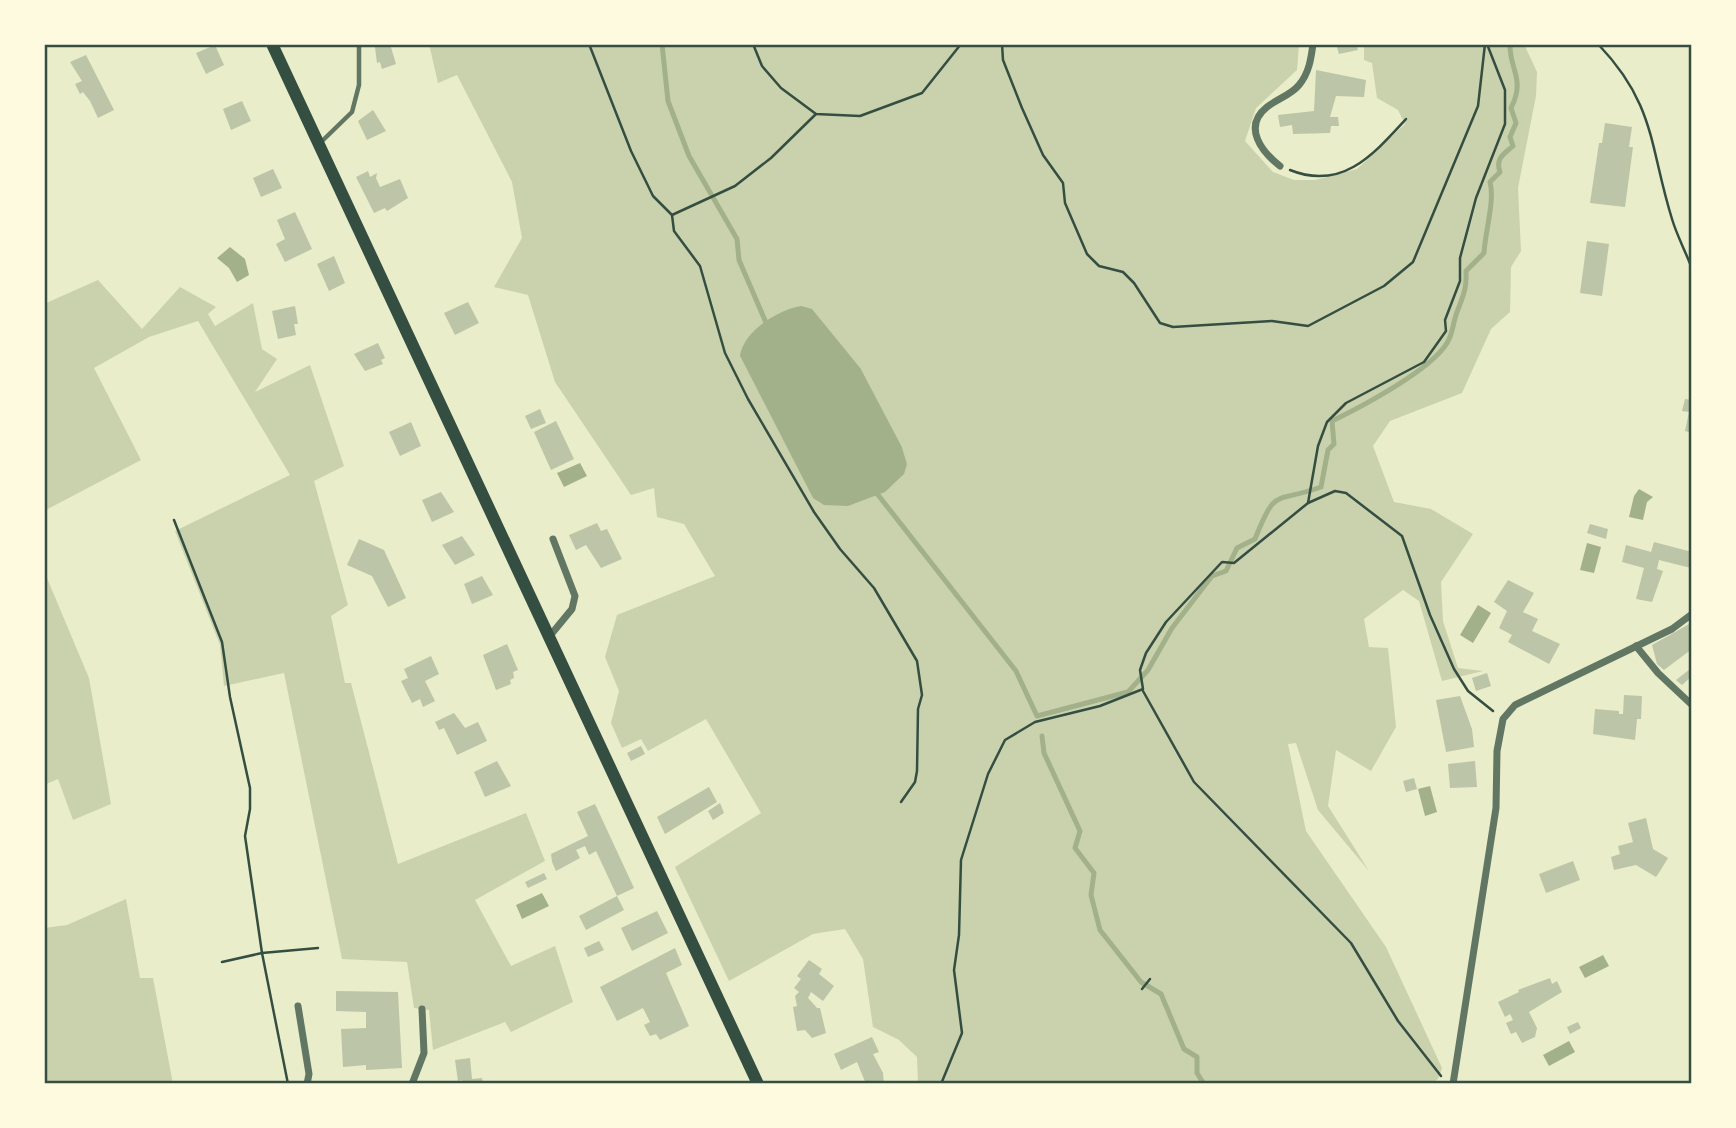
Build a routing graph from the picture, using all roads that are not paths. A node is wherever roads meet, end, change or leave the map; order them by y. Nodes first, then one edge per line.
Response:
1 (272, 44) edge
2 (359, 44) edge
3 (1313, 44) edge
4 (319, 144) junction
5 (1280, 166) road end
6 (553, 539) dead end
7 (1692, 614) edge
8 (548, 638) junction
9 (1636, 646) junction
10 (1692, 705) edge
11 (298, 1006) dead end
12 (422, 1009) dead end
13 (307, 1084) edge
14 (412, 1084) edge
15 (758, 1084) edge
16 (1450, 1084) edge

1 - 4 main road
2 - 4 lane
3 - 5 street
4 - 8 main road
6 - 8 street
7 - 9 street
8 - 15 main road
9 - 10 street
9 - 16 street
11 - 13 street
12 - 14 street

